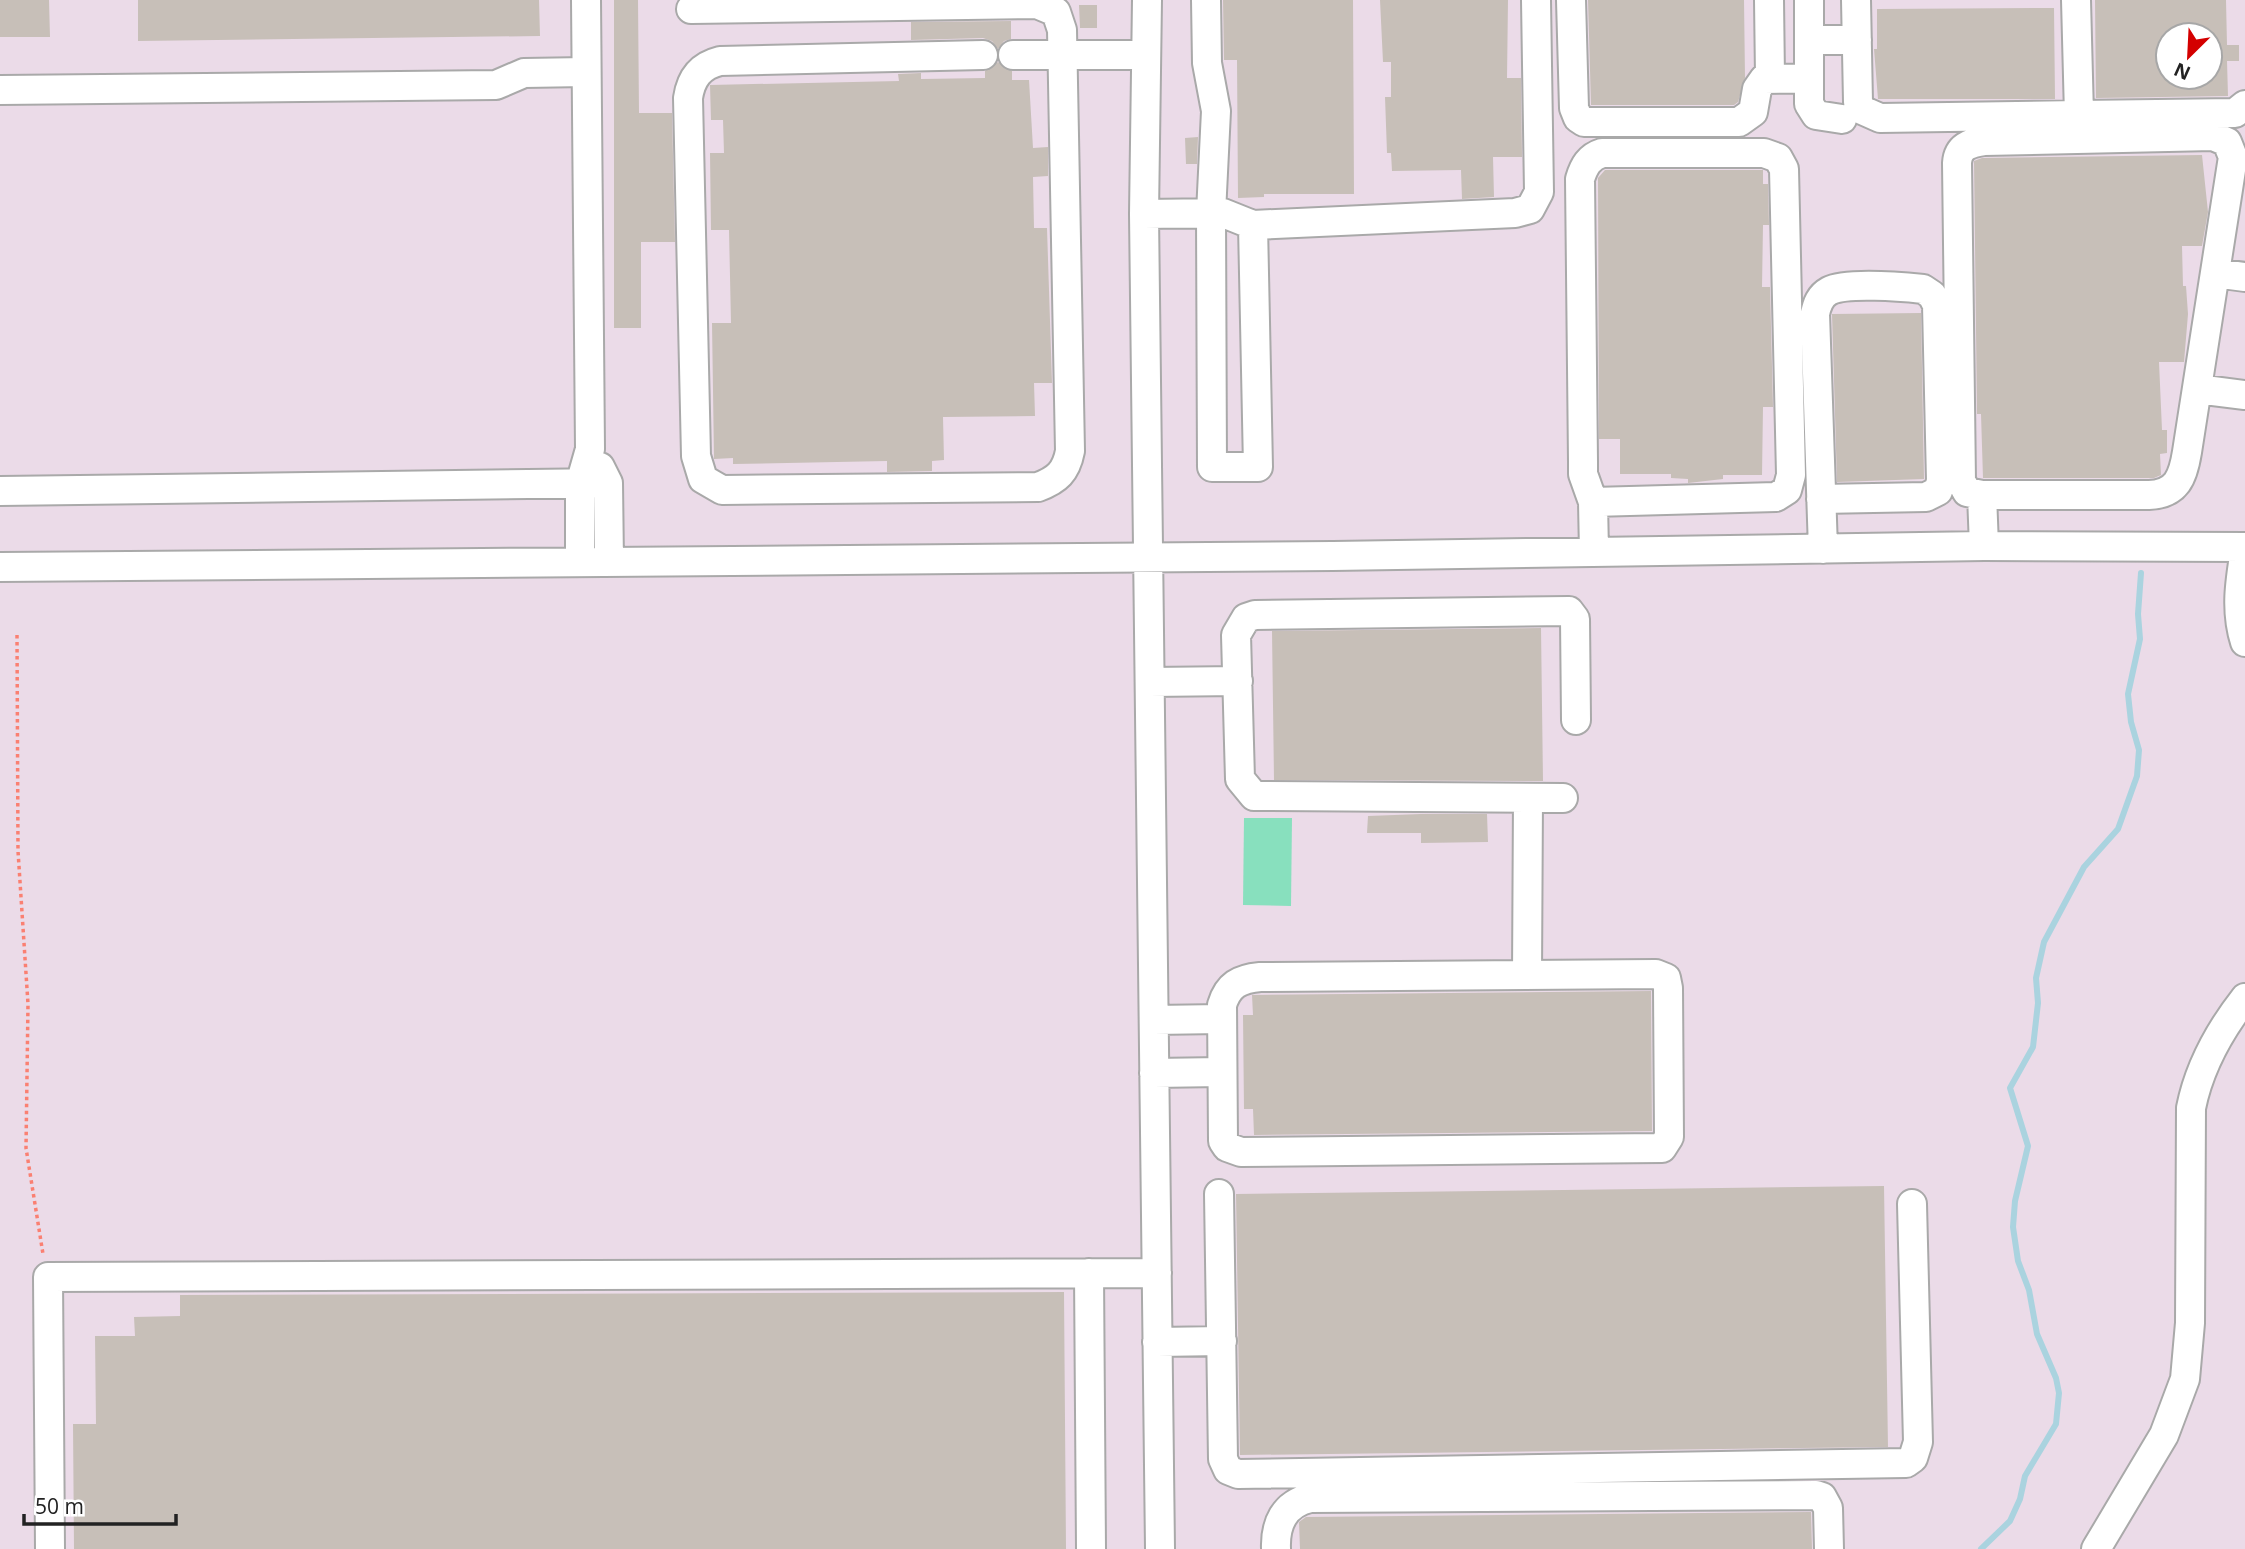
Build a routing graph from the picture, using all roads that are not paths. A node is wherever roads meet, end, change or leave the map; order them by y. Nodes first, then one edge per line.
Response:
1 (586, 0) edge
2 (1147, 0) edge
3 (1206, 0) edge
4 (1536, 0) edge
5 (1571, 0) edge
6 (1769, 0) edge
7 (1809, 0) edge
8 (1856, 0) edge
9 (2076, 0) edge
10 (691, 9) dead end
11 (1809, 40) junction
12 (1857, 40) junction
13 (983, 55) dead end
14 (1013, 55) dead end
15 (1063, 55) junction
16 (1146, 55) junction
17 (586, 72) junction
18 (1770, 77) junction
19 (1808, 78) junction
20 (0, 90) edge
21 (2245, 105) edge
22 (2079, 115) junction
23 (1842, 119) dead end
24 (2239, 158) edge
25 (1211, 213) junction
26 (1144, 214) junction
27 (1253, 225) junction
28 (2215, 273) junction
29 (2245, 277) edge
30 (2197, 389) junction
31 (2245, 395) edge
32 (590, 449) junction
33 (608, 483) junction
34 (580, 484) junction
35 (0, 491) edge
36 (1982, 495) junction
37 (1821, 499) junction
38 (1593, 502) junction
39 (1984, 546) junction
40 (1824, 549) junction
41 (2245, 549) edge
42 (1594, 551) junction
43 (1148, 556) junction
44 (580, 562) junction
45 (610, 562) junction
46 (0, 567) edge
47 (2245, 642) edge
48 (1238, 681) junction
49 (1150, 682) junction
50 (1576, 720) dead end
51 (1563, 798) dead end
52 (1528, 799) junction
53 (1527, 975) junction
54 (2245, 998) edge
55 (1221, 1018) junction
56 (1154, 1020) junction
57 (1222, 1072) junction
58 (1154, 1073) junction
59 (1219, 1194) dead end
60 (1912, 1204) dead end
61 (1089, 1273) junction
62 (1157, 1273) junction
63 (1222, 1341) junction
64 (1157, 1342) junction
65 (50, 1549) edge
66 (1091, 1549) edge
67 (1160, 1549) edge
68 (1276, 1549) edge
69 (1829, 1549) edge
70 (2096, 1549) edge

1 - 17 street
2 - 16 street
3 - 25 street
4 - 27 street
5 - 18 street
6 - 18 street
7 - 11 street
8 - 12 street
9 - 22 street
10 - 15 street
11 - 12 street
11 - 19 street
12 - 22 street
13 - 15 street
14 - 15 street
15 - 16 street
16 - 26 street
17 - 20 street
17 - 32 street
18 - 19 street
19 - 23 street
21 - 22 street
24 - 28 street
24 - 36 street
25 - 26 street
25 - 27 street
25 - 27 street
26 - 43 street
28 - 29 street
28 - 30 street
30 - 31 street
30 - 36 street
32 - 33 street
32 - 34 street
33 - 34 street
33 - 45 street
34 - 35 street
34 - 44 street
36 - 39 street
37 - 37 street
37 - 40 street
38 - 38 street
38 - 42 street
39 - 40 street
39 - 41 street
40 - 42 street
41 - 47 street
42 - 43 street
43 - 45 street
43 - 49 street
44 - 45 street
44 - 46 street
48 - 49 street
48 - 50 street
48 - 52 street
49 - 56 street
51 - 52 street
52 - 53 street
53 - 55 street
53 - 57 street
54 - 70 street
55 - 56 street
55 - 57 street
56 - 58 street
57 - 58 street
58 - 62 street
59 - 63 street
60 - 63 street
61 - 62 street
61 - 65 street
61 - 66 street
62 - 64 street
63 - 64 street
64 - 67 street
68 - 69 street

